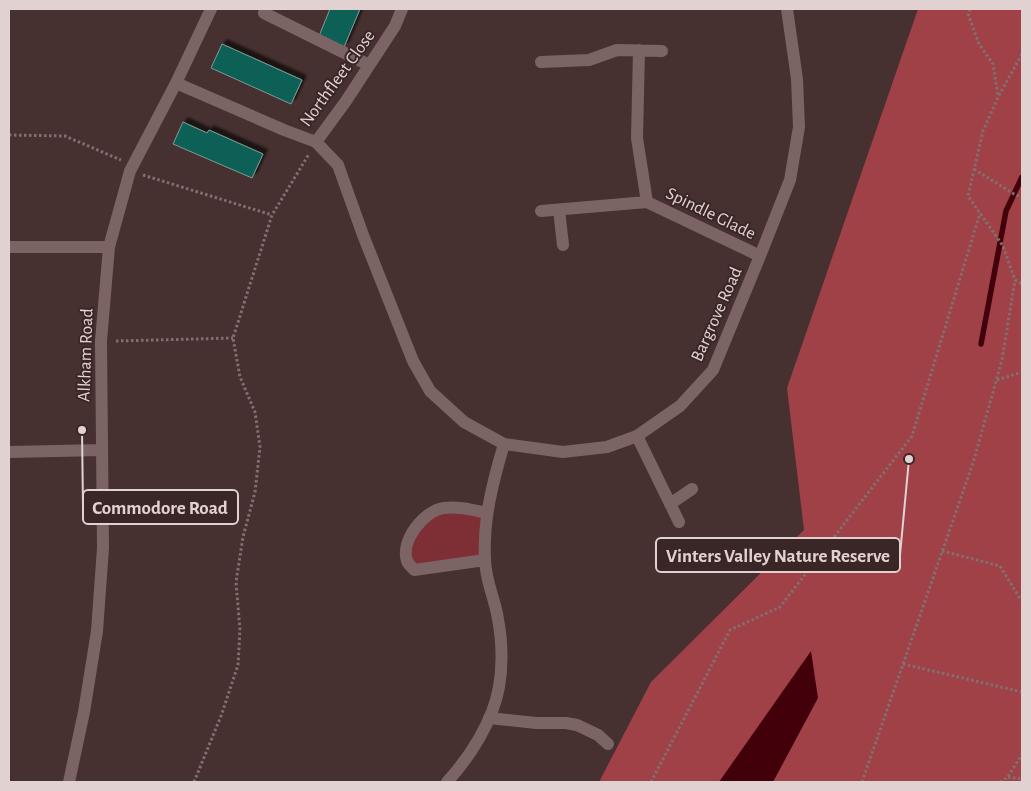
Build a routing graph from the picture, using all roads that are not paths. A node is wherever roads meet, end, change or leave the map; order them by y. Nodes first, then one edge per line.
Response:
1 (211, 9) edge
2 (266, 9) edge
3 (402, 9) edge
4 (787, 9) edge
5 (639, 50) junction
6 (662, 51) dead end
7 (541, 62) dead end
8 (369, 65) junction
9 (176, 83) junction
10 (316, 142) junction
11 (647, 202) junction
12 (559, 210) junction
13 (540, 211) dead end
14 (563, 246) dead end
15 (9, 247) edge
16 (109, 247) junction
17 (760, 256) junction
18 (637, 436) junction
19 (504, 444) junction
20 (102, 450) junction
21 (9, 452) edge
22 (692, 489) dead end
23 (670, 504) junction
24 (487, 513) junction
25 (678, 522) dead end
26 (485, 560) junction
27 (489, 718) junction
28 (608, 744) dead end
29 (69, 782) edge
30 (446, 782) edge

1 - 9 street, Alkham Road
2 - 8 street
3 - 8 street, Northfleet Close
4 - 17 street, Bargrove Road
5 - 6 street
5 - 7 street
5 - 11 street, Spindle Glade
8 - 10 street, Northfleet Close
9 - 10 street, Northfleet Close
9 - 16 street, Alkham Road
10 - 19 street, Bargrove Road
11 - 12 street, Spindle Glade
11 - 17 street, Spindle Glade
12 - 13 street, Spindle Glade
12 - 14 street
15 - 16 street
16 - 20 street, Alkham Road
17 - 18 street, Bargrove Road
18 - 19 street, Bargrove Road
18 - 23 street
19 - 24 street
20 - 21 street
20 - 29 street, Alkham Road
22 - 23 street
23 - 25 street
24 - 26 street
24 - 26 street
26 - 27 street
27 - 28 street
27 - 30 street

